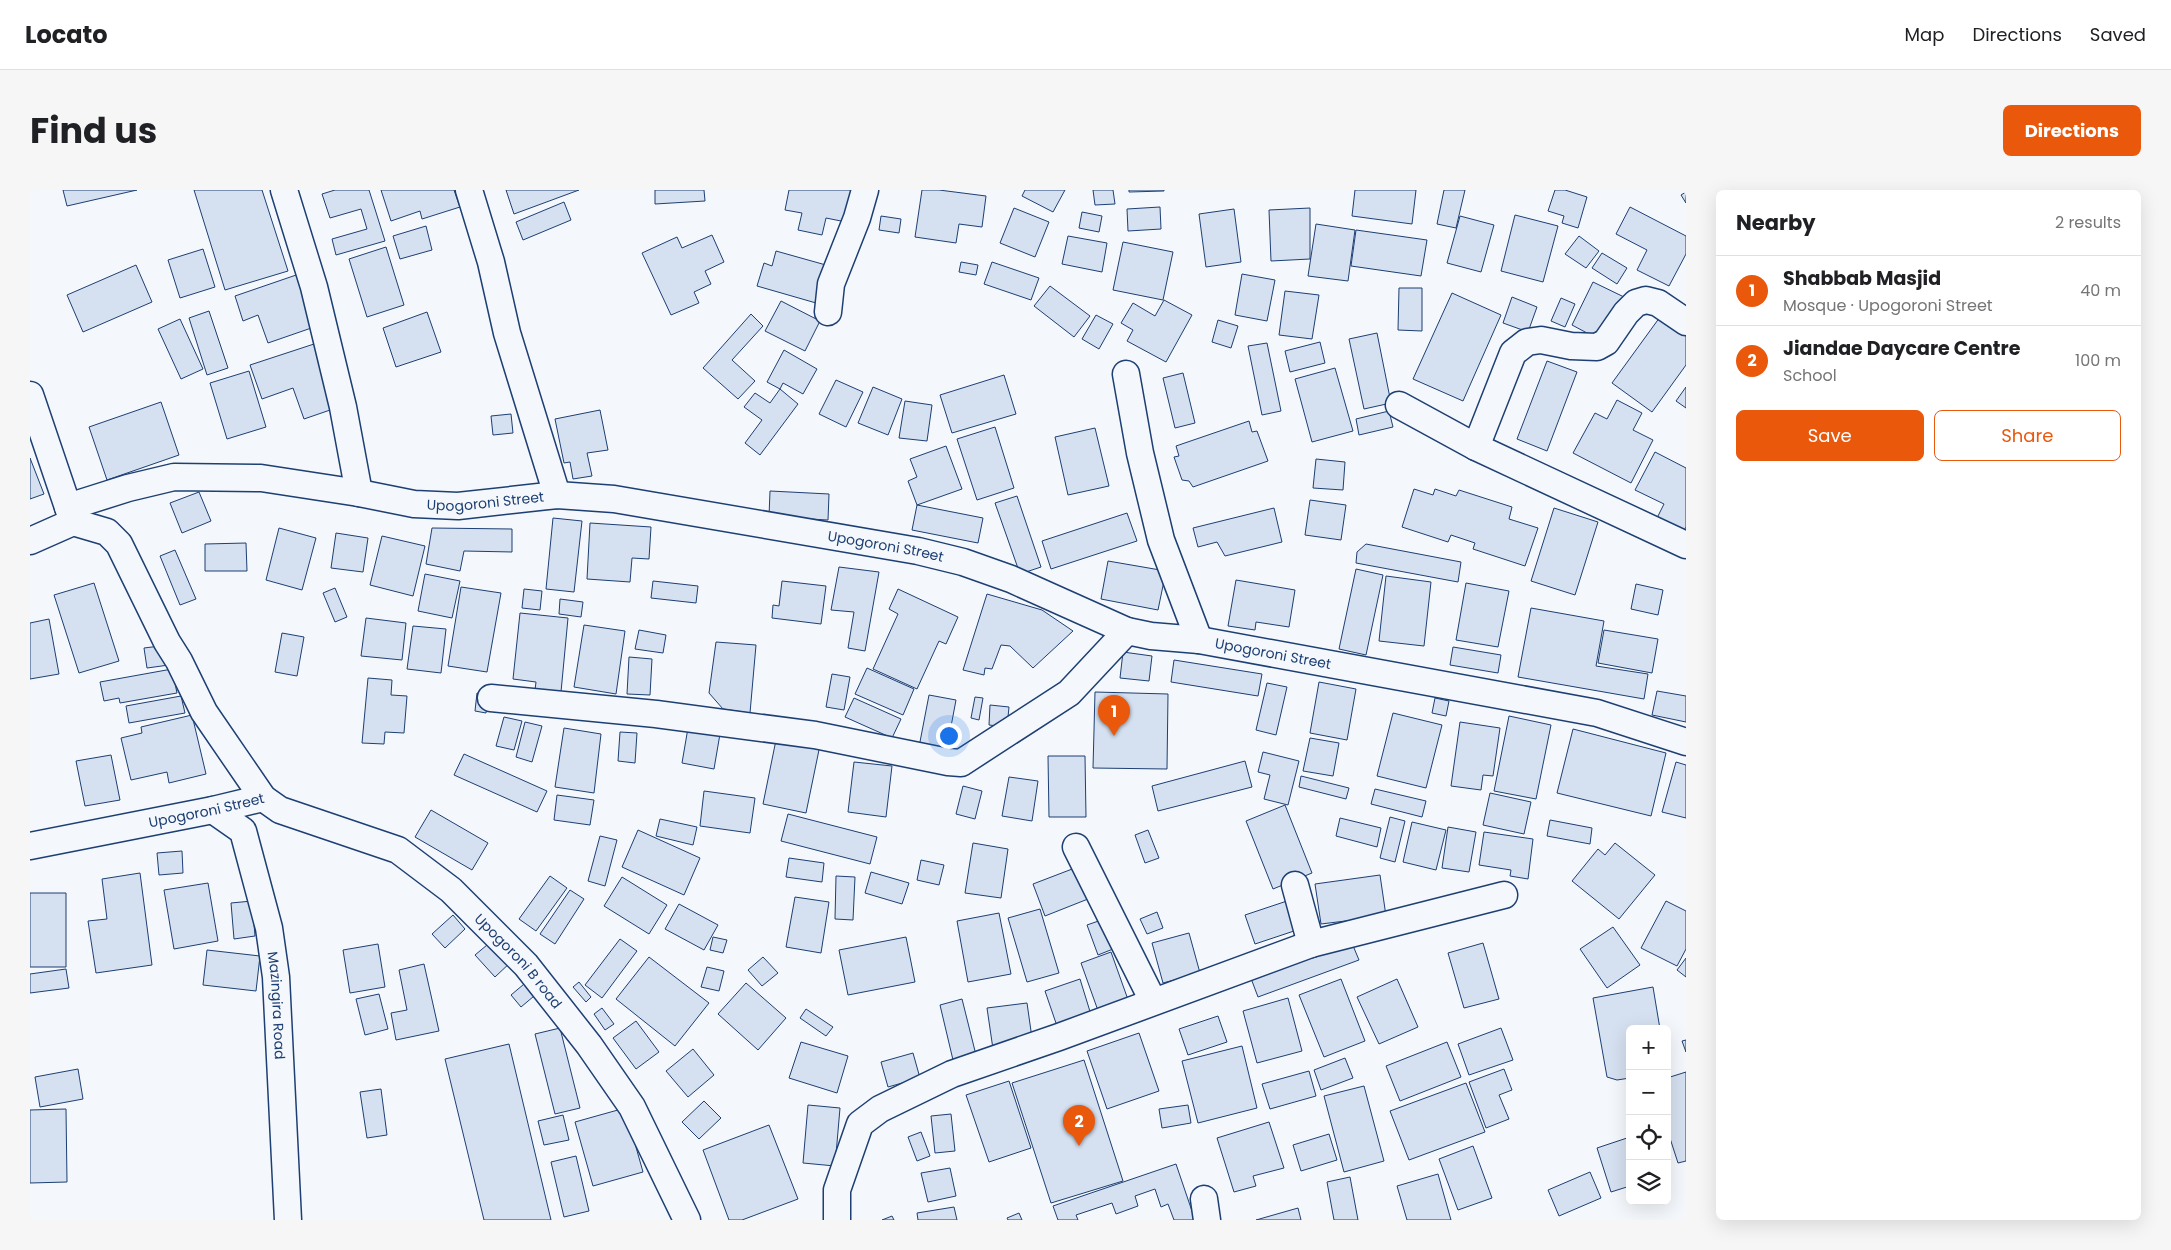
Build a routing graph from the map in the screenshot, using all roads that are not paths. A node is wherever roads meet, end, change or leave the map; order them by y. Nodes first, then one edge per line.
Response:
1 (284, 190) edge
2 (470, 190) edge
3 (865, 190) edge
4 (828, 312) dead end
5 (1686, 322) edge
6 (1126, 374) dead end
7 (30, 395) edge
8 (1399, 405) dead end
9 (1476, 447) junction
10 (358, 492) junction
11 (556, 495) junction
12 (71, 514) junction
13 (30, 541) edge
14 (1686, 545) edge
15 (1127, 631) junction
16 (1200, 640) junction
17 (491, 698) dead end
18 (1686, 742) edge
19 (263, 798) junction
20 (213, 810) junction
21 (30, 846) edge
22 (1076, 847) dead end
23 (1295, 885) dead end
24 (1504, 895) dead end
25 (1311, 944) junction
26 (1154, 1001) junction
27 (288, 1220) edge
28 (687, 1220) edge
29 (837, 1220) edge

1 - 10 street
2 - 11 street
3 - 4 street
5 - 9 street
6 - 16 street
7 - 12 street
8 - 9 street
9 - 14 street
10 - 11 street, Upogoroni Street
10 - 12 street, Upogoroni Street
11 - 15 street, Upogoroni Street
12 - 13 street, Upogoroni Street
12 - 19 street, Upogoroni Street
15 - 16 street, Upogoroni Street
15 - 17 street
16 - 18 street, Upogoroni Street
19 - 20 street, Upogoroni Street
19 - 28 street, Upogoroni B road
20 - 21 street, Upogoroni Street
20 - 27 street, Mazingira Road
22 - 26 street
23 - 25 street
24 - 25 street
25 - 26 street
26 - 29 street

